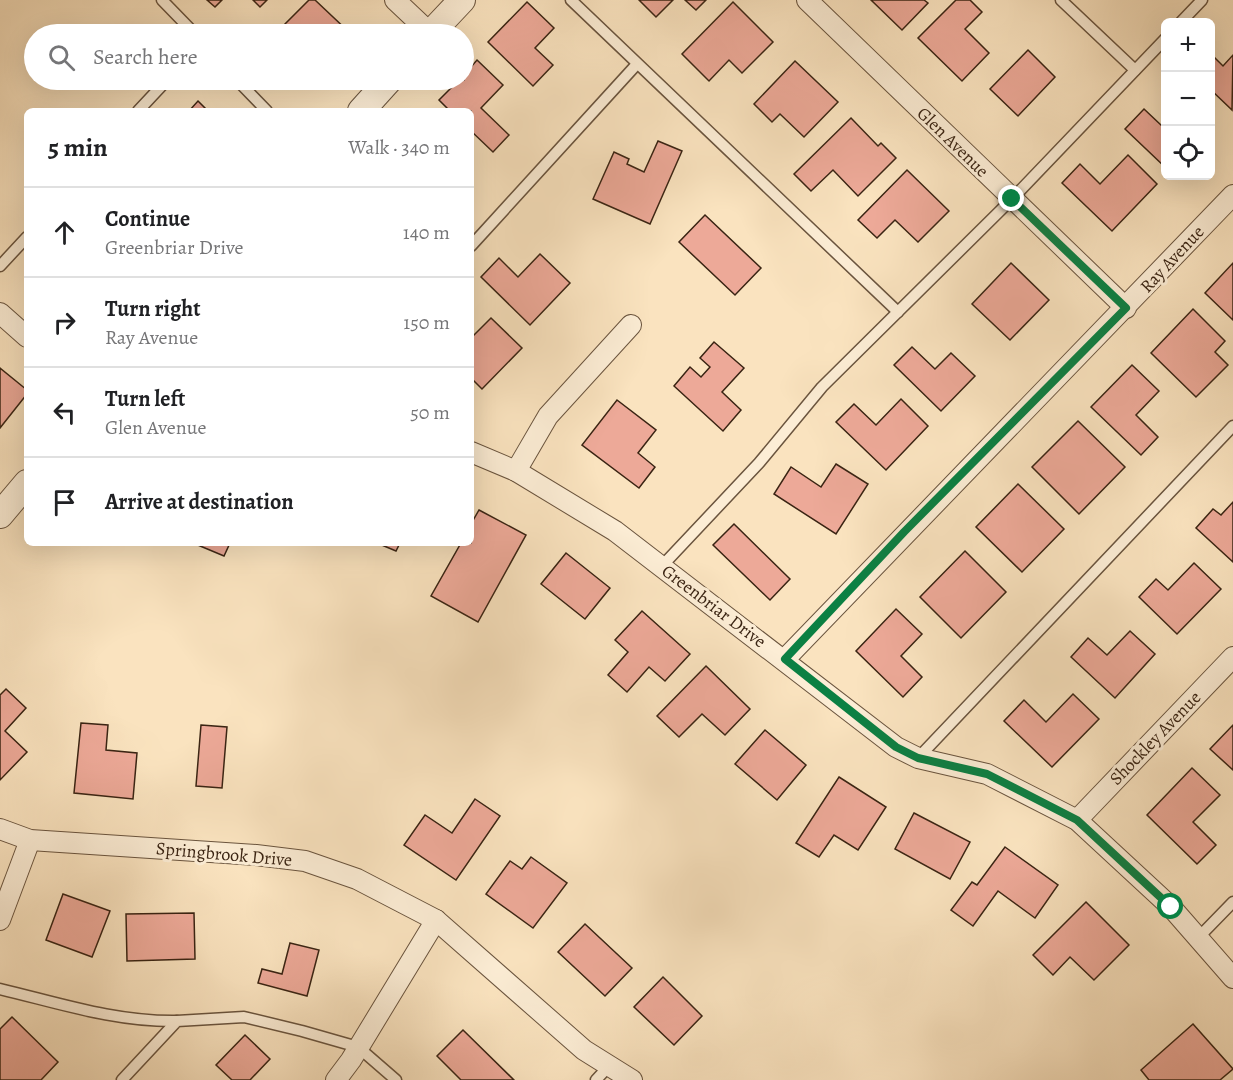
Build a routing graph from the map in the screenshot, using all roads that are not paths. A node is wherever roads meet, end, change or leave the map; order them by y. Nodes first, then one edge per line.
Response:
1 (162, 0) edge
2 (395, 0) edge
3 (462, 0) edge
4 (571, 0) edge
5 (807, 0) edge
6 (1060, 0) edge
7 (1202, 0) edge
8 (1185, 18) edge
9 (185, 24) edge
10 (420, 24) edge
11 (439, 24) edge
12 (1161, 43) edge
13 (637, 64) junction
14 (1135, 70) junction
15 (158, 90) edge
16 (247, 90) edge
17 (380, 90) edge
18 (141, 108) edge
19 (264, 108) edge
20 (364, 108) edge
21 (1233, 195) edge
22 (1012, 199) junction
23 (24, 240) edge
24 (474, 243) edge
25 (0, 266) edge
26 (1126, 308) junction
27 (898, 312) junction
28 (0, 313) edge
29 (631, 325) dead end
30 (24, 334) edge
31 (1233, 426) edge
32 (474, 453) edge
33 (516, 471) junction
34 (24, 487) edge
35 (0, 515) edge
36 (662, 566) junction
37 (1233, 657) edge
38 (785, 659) junction
39 (918, 758) junction
40 (1077, 820) junction
41 (0, 829) edge
42 (30, 840) junction
43 (1233, 902) edge
44 (436, 920) junction
45 (0, 921) edge
46 (1198, 938) junction
47 (1233, 978) edge
48 (0, 989) edge
49 (177, 1021) junction
50 (358, 1047) junction
51 (603, 1073) edge
52 (122, 1080) edge
53 (336, 1080) edge
54 (396, 1080) edge
55 (632, 1080) edge

1 - 9 lane
2 - 10 street
3 - 11 street
4 - 13 lane
5 - 22 street, Glen Avenue
6 - 14 lane
7 - 8 lane
12 - 14 lane
13 - 24 lane
13 - 27 lane
14 - 22 lane
15 - 18 lane
16 - 19 lane
17 - 20 street
21 - 26 street, Ray Avenue
22 - 26 street, Glen Avenue
22 - 27 lane
23 - 25 lane
26 - 38 street, Ray Avenue
27 - 36 lane
28 - 30 street
29 - 33 street
31 - 39 lane
32 - 33 street, Greenbriar Drive
33 - 36 street, Greenbriar Drive
34 - 35 street
36 - 38 street, Greenbriar Drive
37 - 40 street, Shockley Avenue
38 - 39 street, Greenbriar Drive
39 - 40 street, Greenbriar Drive
40 - 46 street, Greenbriar Drive
41 - 42 street, Springbrook Drive
42 - 44 street, Springbrook Drive
42 - 45 street
43 - 46 lane
44 - 50 street
44 - 51 street, Springbrook Drive
46 - 47 street, Greenbriar Drive
48 - 49 lane
49 - 50 lane
49 - 52 lane
50 - 53 street
50 - 54 lane
51 - 55 street, Springbrook Drive

